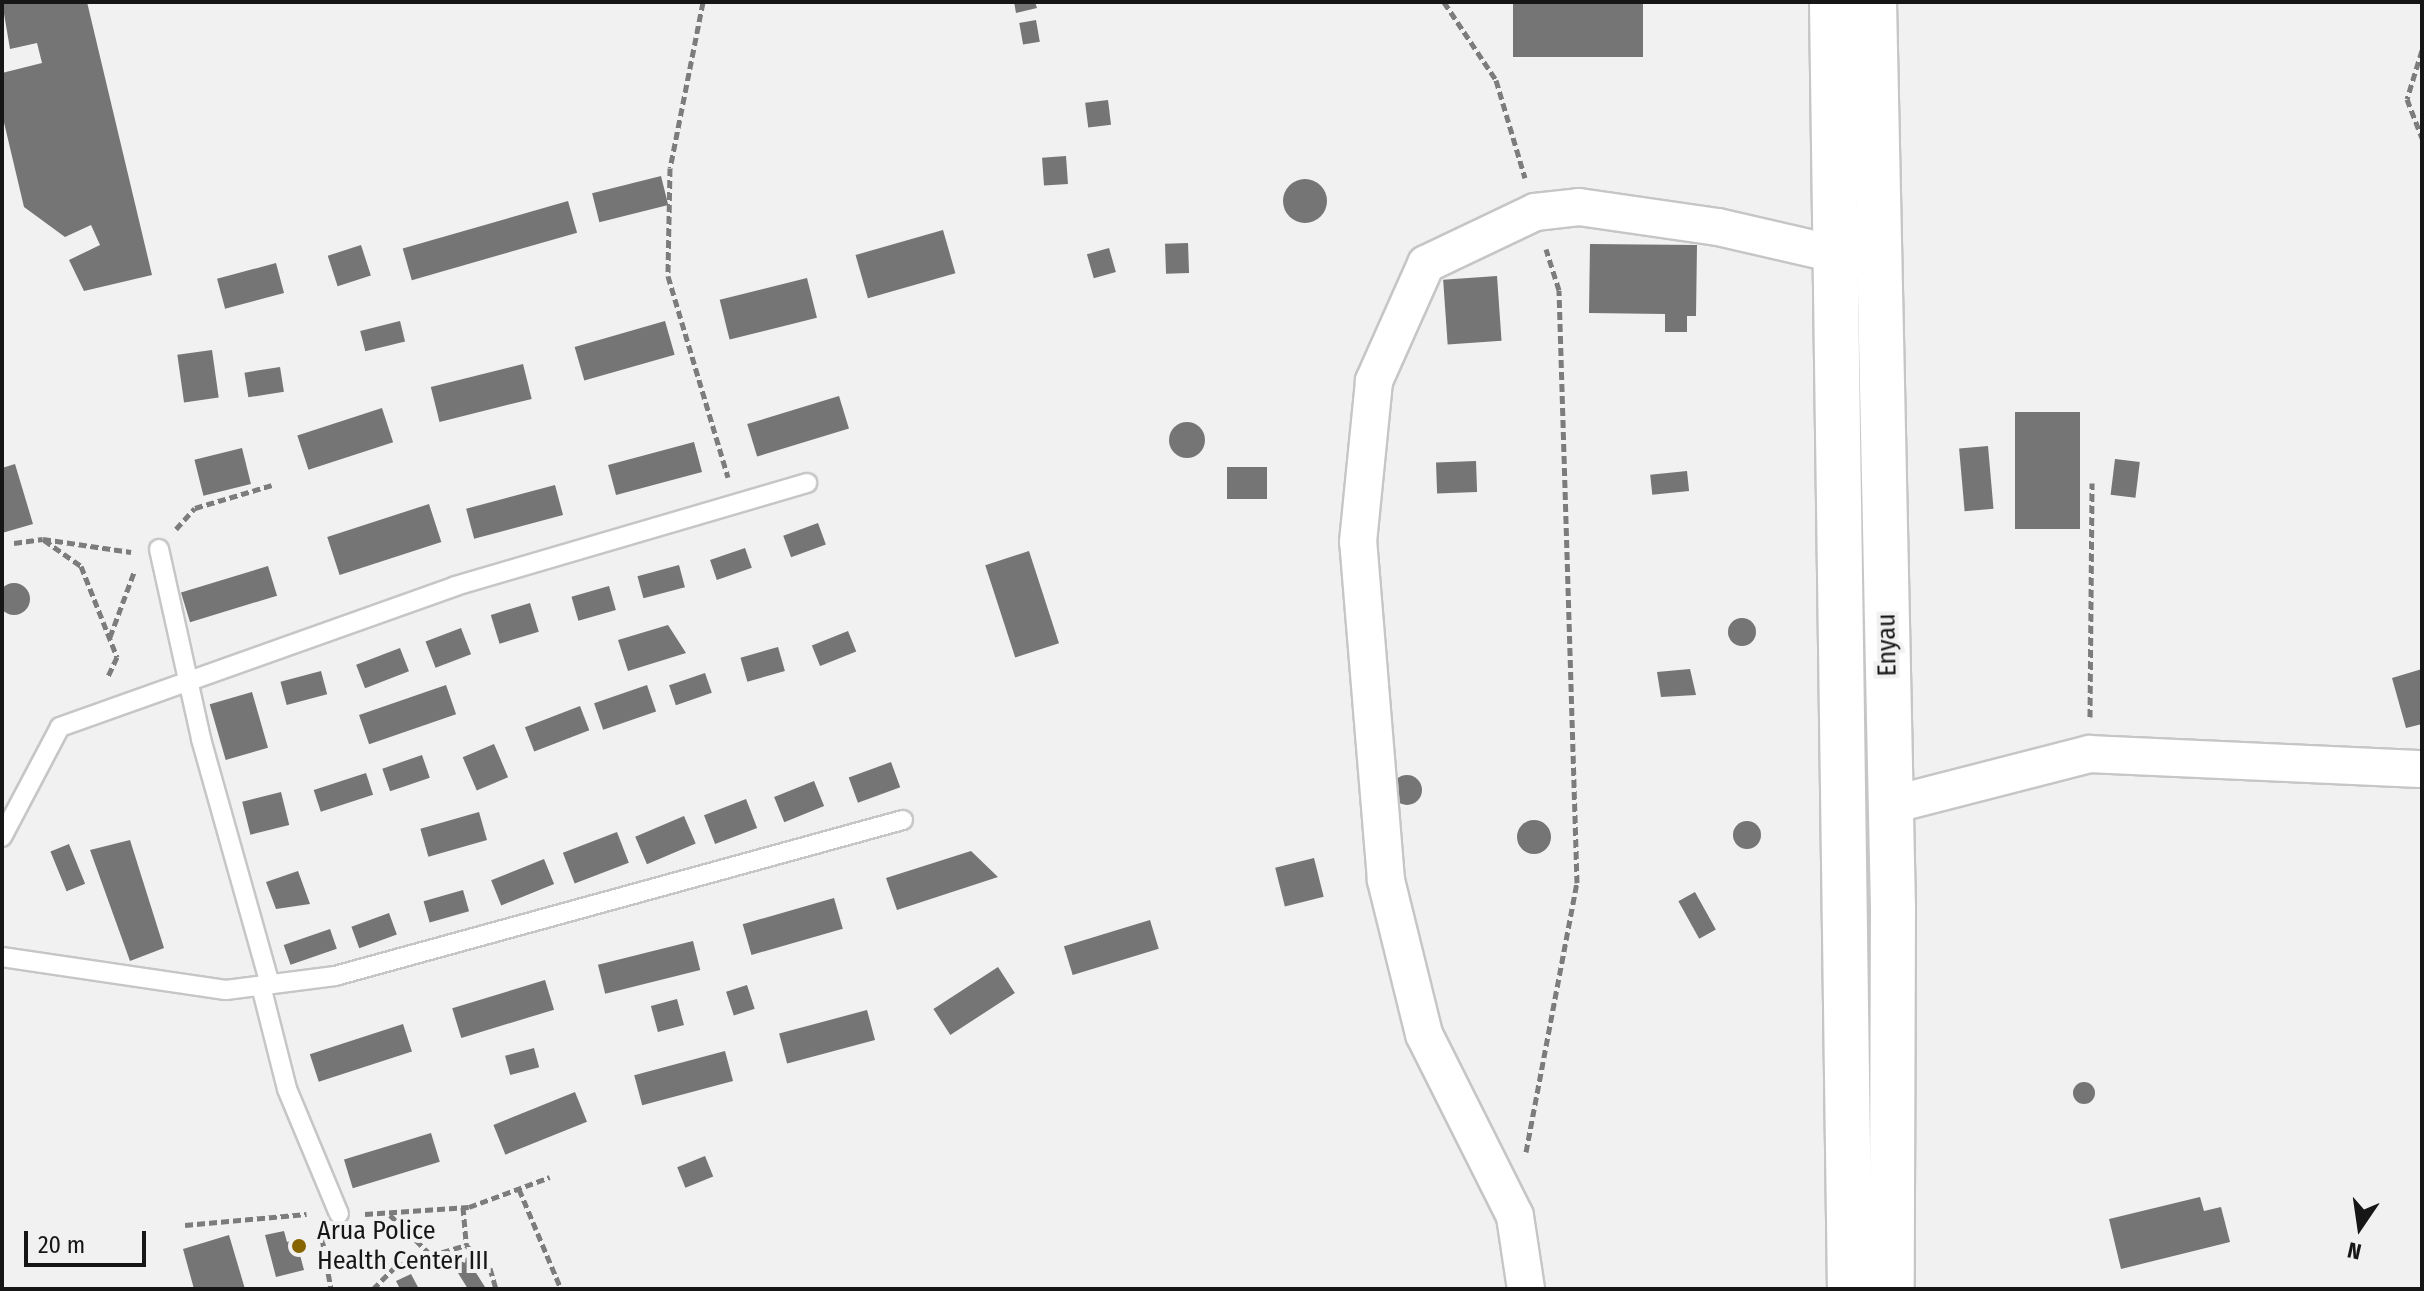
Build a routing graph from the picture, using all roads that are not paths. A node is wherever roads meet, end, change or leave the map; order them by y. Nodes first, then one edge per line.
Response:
1 (1832, 2) edge
2 (1874, 2) edge
3 (1858, 260) junction
4 (807, 483) dead end
5 (159, 549) road end
6 (190, 683) junction
7 (2422, 769) edge
8 (1891, 805) junction
9 (903, 820) dead end
10 (2, 837) edge
11 (2, 957) edge
12 (265, 985) junction
13 (339, 1214) dead end
14 (1526, 1289) edge
15 (1850, 1289) edge
16 (1892, 1289) edge

1 - 3 street, Enyau
2 - 3 street, Enyau
3 - 8 street, Enyau
3 - 14 street
3 - 15 street, Enyau
4 - 6 lane
5 - 6 lane
6 - 10 lane
6 - 12 lane
7 - 8 street
8 - 16 street, Enyau
9 - 12 lane
11 - 12 lane
12 - 13 lane

